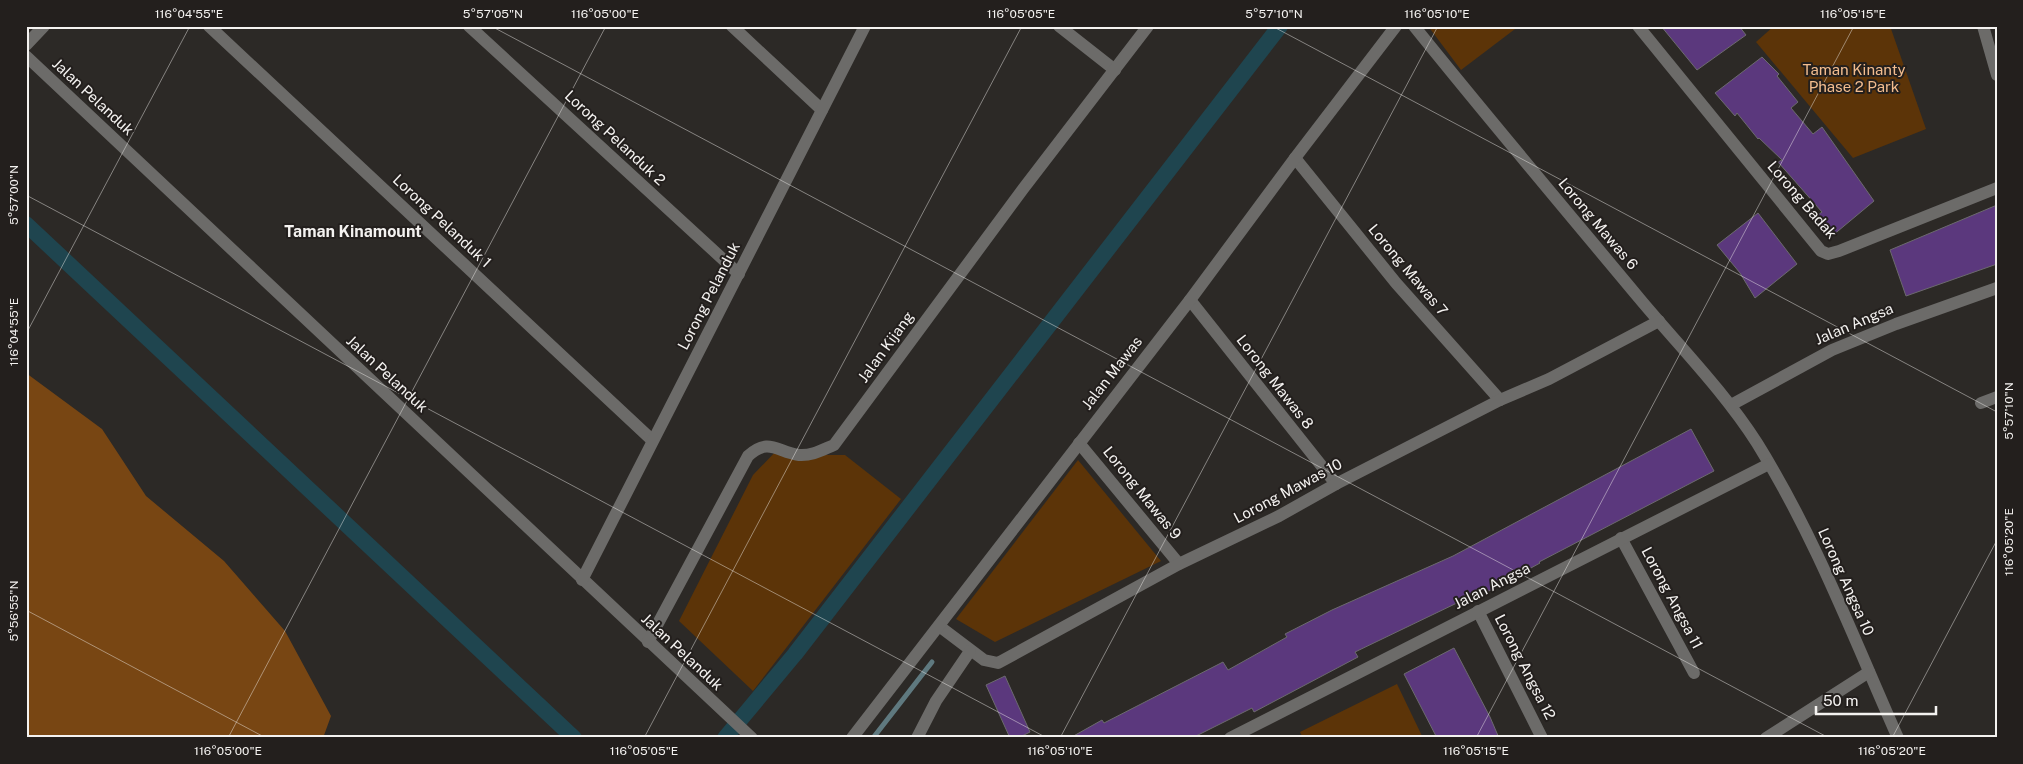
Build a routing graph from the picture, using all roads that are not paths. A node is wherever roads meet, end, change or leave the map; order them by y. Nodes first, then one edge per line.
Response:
1 (44, 26) edge
2 (209, 26) edge
3 (470, 26) edge
4 (732, 26) edge
5 (865, 26) edge
6 (1058, 26) edge
7 (1148, 26) edge
8 (1396, 26) edge
9 (1414, 26) edge
10 (1638, 26) edge
11 (1983, 26) edge
12 (26, 45) edge
13 (26, 56) edge
14 (1115, 70) junction
15 (1997, 75) edge
16 (822, 110) junction
17 (1295, 158) junction
18 (1997, 188) edge
19 (738, 274) junction
20 (1997, 288) edge
21 (1190, 300) junction
22 (1658, 321) junction
23 (1997, 396) edge
24 (1500, 400) junction
25 (1981, 402) dead end
26 (1731, 404) junction
27 (652, 440) junction
28 (1079, 443) junction
29 (1757, 443) joint
30 (1769, 464) junction
31 (1336, 484) junction
32 (1621, 538) junction
33 (1179, 564) junction
34 (582, 580) junction
35 (1478, 611) junction
36 (939, 626) junction
37 (648, 642) junction
38 (970, 651) junction
39 (1868, 672) junction
40 (1694, 673) dead end
41 (1232, 737) edge
42 (752, 738) edge
43 (852, 738) edge
44 (917, 738) edge
45 (1542, 738) edge
46 (1766, 738) edge
47 (1898, 738) edge

1 - 12 street
2 - 27 street, Lorong Pelanduk 1
3 - 19 street, Lorong Pelanduk 2
4 - 16 street
5 - 16 street, Lorong Pelanduk
6 - 14 street
7 - 14 street, Jalan Kijang
8 - 17 street, Jalan Mawas
9 - 22 street, Lorong Mawas 6
10 - 18 street, Lorong Badak
11 - 15 street
13 - 34 street, Jalan Pelanduk
14 - 37 street, Jalan Kijang
16 - 19 street, Lorong Pelanduk
17 - 21 street, Jalan Mawas
17 - 24 street, Lorong Mawas 7
19 - 27 street, Lorong Pelanduk
20 - 26 street, Jalan Angsa
21 - 28 street, Jalan Mawas
21 - 31 street, Lorong Mawas 8
22 - 24 street, Lorong Mawas 10
22 - 26 street, Lorong Mawas 6
23 - 25 street
24 - 31 street, Lorong Mawas 10
26 - 29 street, Lorong Mawas 6
27 - 34 street, Lorong Pelanduk
28 - 33 street, Lorong Mawas 9
28 - 36 street, Jalan Mawas
29 - 30 street, Lorong Angsa 10
30 - 32 street, Jalan Angsa
30 - 39 street, Lorong Angsa 10
31 - 33 street, Lorong Mawas 10
32 - 35 street, Jalan Angsa
32 - 40 street, Lorong Angsa 11
33 - 38 street, Lorong Mawas 10
34 - 37 street, Jalan Pelanduk
35 - 41 street, Jalan Angsa
35 - 45 street, Lorong Angsa 12
36 - 38 street, Lorong Mawas 10
36 - 43 street, Jalan Mawas
37 - 42 street, Jalan Pelanduk
38 - 44 street
39 - 46 street
39 - 47 street, Lorong Angsa 10

